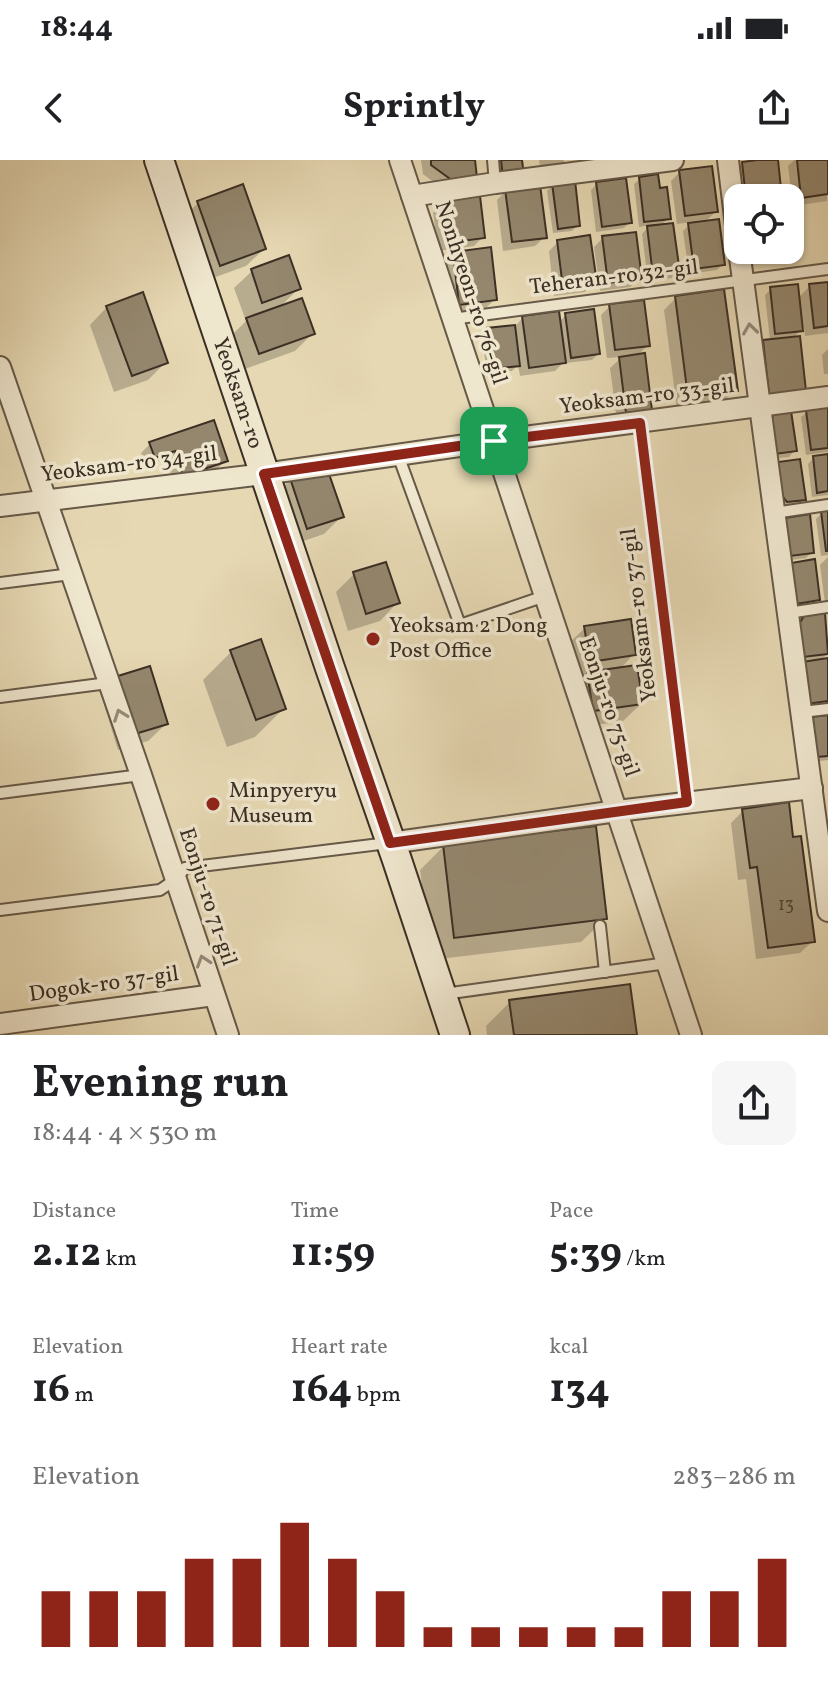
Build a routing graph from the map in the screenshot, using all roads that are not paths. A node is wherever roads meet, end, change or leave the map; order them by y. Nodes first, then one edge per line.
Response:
1 (159, 160) edge
2 (400, 160) edge
3 (493, 160) edge
4 (673, 160) edge
5 (728, 160) edge
6 (495, 183) junction
7 (731, 184) edge
8 (412, 196) junction
9 (741, 264) edge
10 (828, 269) edge
11 (743, 281) junction
12 (452, 319) junction
13 (0, 367) edge
14 (828, 397) edge
15 (760, 407) junction
16 (640, 423) junction
17 (494, 441) junction
18 (398, 455) junction
19 (264, 474) junction
20 (46, 499) junction
21 (828, 505) edge
22 (0, 506) edge
23 (774, 513) junction
24 (71, 574) junction
25 (0, 583) edge
26 (545, 596) junction
27 (828, 607) edge
28 (788, 613) junction
29 (108, 683) junction
30 (0, 697) edge
31 (828, 709) edge
32 (802, 712) junction
33 (141, 775) junction
34 (812, 788) junction
35 (0, 793) edge
36 (687, 802) junction
37 (617, 811) junction
38 (822, 812) edge
39 (390, 843) junction
40 (176, 879) junction
41 (0, 910) edge
42 (828, 911) edge
43 (600, 926) dead end
44 (667, 963) junction
45 (605, 972) junction
46 (214, 995) junction
47 (441, 995) junction
48 (0, 1024) edge
49 (228, 1035) edge
50 (455, 1035) edge
51 (691, 1035) edge

1 - 19 main road, Yeoksam-ro
2 - 8 street, Nonhyeon-ro 76-gil
3 - 6 lane
4 - 6 street
5 - 7 street
6 - 8 street
8 - 12 street, Nonhyeon-ro 76-gil
9 - 11 street
10 - 11 lane, Teheran-ro 32-gil
11 - 12 lane, Teheran-ro 32-gil
15 -> 11 street
12 - 17 street, Nonhyeon-ro 76-gil
13 - 20 street, Eonju-ro 71-gil
14 - 15 street, Yeoksam-ro 33-gil
15 - 16 street, Yeoksam-ro 33-gil
15 - 23 street
16 - 17 street, Yeoksam-ro 33-gil
16 - 36 lane, Yeoksam-ro 37-gil
17 - 18 street, Yeoksam-ro 33-gil
17 - 26 street, Eonju-ro 75-gil
18 - 19 street, Yeoksam-ro 33-gil
18 - 26 lane
19 - 20 street, Yeoksam-ro 34-gil
19 - 39 main road, Yeoksam-ro
20 - 22 street, Yeoksam-ro 34-gil
20 - 24 street, Eonju-ro 71-gil
21 - 23 lane
23 - 28 street
24 - 25 lane
24 - 29 street, Eonju-ro 71-gil
26 - 37 street, Eonju-ro 75-gil
27 - 28 lane
28 - 32 street
29 - 30 lane
33 -> 29 street, Eonju-ro 71-gil
31 - 32 lane
32 - 34 street
33 - 35 lane
33 - 40 street, Eonju-ro 71-gil
34 - 36 street
34 - 38 street
36 - 37 street
37 - 39 street
37 - 44 street, Eonju-ro 75-gil
38 - 42 street
39 - 40 lane
39 - 47 main road, Yeoksam-ro
40 - 41 lane
46 -> 40 street, Eonju-ro 71-gil
43 - 45 lane
44 - 45 lane
44 - 51 street, Eonju-ro 75-gil
45 - 47 lane
46 - 48 street, Dogok-ro 37-gil
46 - 49 street, Eonju-ro 71-gil
47 - 50 main road, Yeoksam-ro

